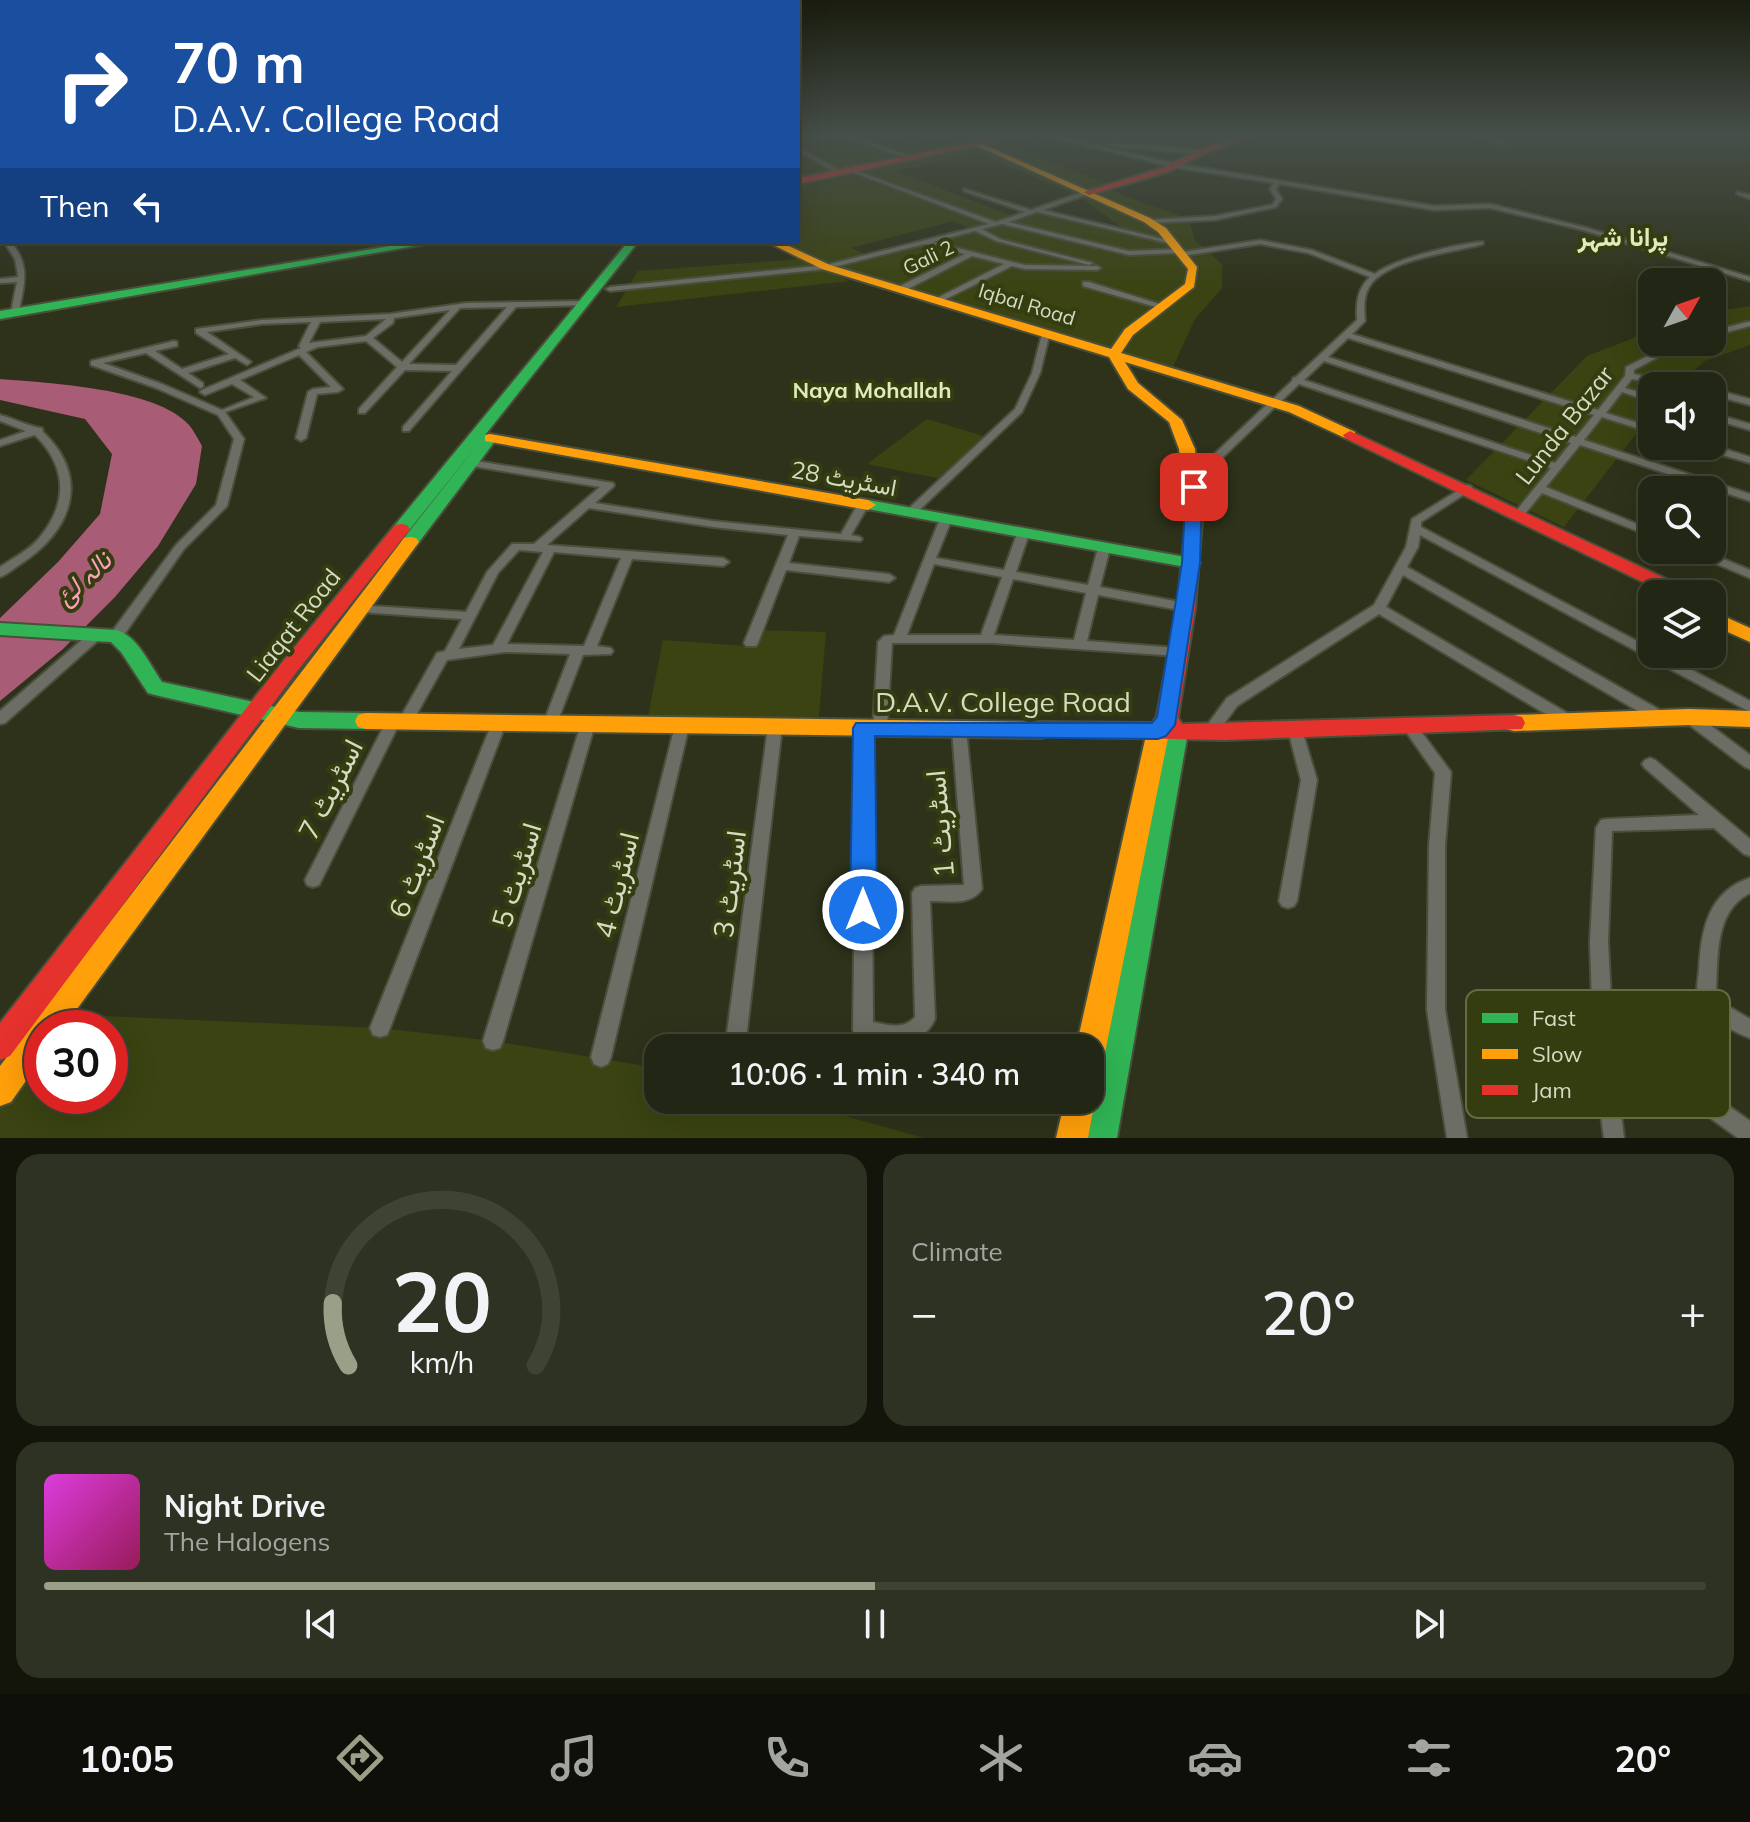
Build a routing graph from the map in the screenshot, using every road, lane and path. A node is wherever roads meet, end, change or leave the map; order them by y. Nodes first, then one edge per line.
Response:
1 (896, 187) edge
2 (1078, 187) edge
3 (1104, 187) edge
4 (1274, 187) edge
5 (1314, 187) edge
6 (966, 190) dead end
7 (1089, 192) junction
8 (1033, 211) junction
9 (1149, 221) junction
10 (999, 223) junction
11 (976, 229) junction
12 (925, 242) junction
13 (1481, 243) dead end
14 (9, 244) edge
15 (420, 244) edge
16 (631, 244) edge
17 (645, 244) edge
18 (776, 244) edge
19 (1178, 249) junction
20 (970, 254) junction
21 (1010, 264) junction
22 (826, 267) junction
23 (1376, 277) junction
24 (20, 279) junction
25 (1750, 279) edge
26 (0, 281) edge
27 (1086, 284) dead end
28 (610, 289) junction
29 (901, 289) junction
30 (940, 300) junction
31 (585, 303) junction
32 (514, 304) junction
33 (458, 306) junction
34 (1162, 306) junction
35 (8, 313) edge
36 (390, 316) junction
37 (316, 321) junction
38 (1750, 324) edge
39 (1726, 330) edge
40 (1046, 332) junction
41 (1346, 335) junction
42 (368, 338) junction
43 (174, 344) dead end
44 (315, 345) junction
45 (147, 350) junction
46 (300, 351) junction
47 (1114, 354) junction
48 (236, 355) junction
49 (1655, 356) edge
50 (1321, 357) junction
51 (247, 362) dead end
52 (402, 367) junction
53 (459, 368) junction
54 (181, 372) junction
55 (1630, 376) junction
56 (1638, 378) edge
57 (233, 380) junction
58 (1296, 380) junction
59 (1620, 389) junction
60 (1638, 395) edge
61 (1726, 396) edge
62 (1750, 402) edge
63 (1271, 403) junction
64 (227, 410) dead end
65 (362, 411) dead end
66 (1600, 415) junction
67 (0, 418) edge
68 (1726, 420) edge
69 (1638, 426) edge
70 (1750, 427) edge
71 (406, 429) dead end
72 (39, 430) junction
73 (301, 438) dead end
74 (490, 438) junction
75 (1578, 442) junction
76 (0, 443) edge
77 (1726, 453) edge
78 (1750, 460) edge
79 (470, 463) junction
80 (1558, 467) junction
81 (1194, 479) junction
82 (1541, 489) junction
83 (1464, 490) junction
84 (1750, 498) edge
85 (588, 505) junction
86 (862, 506) junction
87 (1520, 513) junction
88 (909, 514) junction
89 (945, 521) junction
90 (1415, 528) junction
91 (1638, 528) edge
92 (795, 532) junction
93 (1023, 534) junction
94 (543, 548) junction
95 (1104, 548) junction
96 (627, 557) junction
97 (930, 560) junction
98 (723, 562) dead end
99 (1191, 563) junction
100 (1726, 564) edge
101 (783, 566) junction
102 (1401, 569) junction
103 (1010, 572) junction
104 (0, 573) edge
105 (1750, 574) edge
106 (889, 578) dead end
107 (1639, 580) edge
108 (1655, 580) edge
109 (1093, 589) junction
110 (1185, 607) junction
111 (360, 608) junction
112 (1379, 608) junction
113 (1726, 615) edge
114 (470, 616) junction
115 (1726, 624) edge
116 (1750, 627) edge
117 (0, 629) edge
118 (107, 635) junction
119 (1750, 636) edge
120 (986, 639) junction
121 (898, 640) junction
122 (751, 643) dead end
123 (1079, 645) junction
124 (498, 648) junction
125 (583, 650) junction
126 (606, 651) dead end
127 (1178, 652) junction
128 (450, 654) junction
129 (1750, 707) edge
130 (257, 709) junction
131 (1689, 717) junction
132 (276, 718) junction
133 (1662, 718) junction
134 (0, 719) edge
135 (1750, 719) edge
136 (1569, 721) junction
137 (399, 722) junction
138 (499, 723) junction
139 (550, 724) junction
140 (588, 724) junction
141 (682, 726) junction
142 (1409, 726) junction
143 (775, 727) junction
144 (1168, 727) junction
145 (872, 728) junction
146 (959, 729) junction
147 (1295, 730) junction
148 (1210, 732) junction
149 (1750, 763) edge
150 (1650, 764) dead end
151 (1717, 821) junction
152 (1750, 849) edge
153 (313, 880) dead end
154 (1750, 885) edge
155 (1288, 901) dead end
156 (1601, 990) edge
157 (1707, 990) edge
158 (59, 1010) edge
159 (1730, 1017) edge
160 (380, 1028) dead end
161 (1750, 1029) edge
162 (737, 1034) edge
163 (1095, 1034) edge
164 (493, 1041) dead end
165 (0, 1046) edge
166 (601, 1057) dead end
167 (24, 1058) edge
168 (0, 1091) edge
169 (1077, 1114) edge
170 (1612, 1118) edge
171 (1728, 1118) edge
172 (1750, 1134) edge
173 (1072, 1138) edge
174 (1101, 1138) edge
175 (1457, 1138) edge
176 (1614, 1138) edge

1 - 10 street
2 - 7 street
3 - 7 street
4 - 9 street
5 - 25 street
6 - 8 street
7 - 8 street
7 - 9 street
8 - 10 street
8 - 19 street
9 - 19 street
10 - 11 street
10 - 19 street
11 - 12 street
11 - 21 street
12 - 20 street
12 - 22 street
13 - 23 street
14 - 24 street
15 - 35 street
16 - 31 street, Liaqat Road
17 - 28 street, Liaqat Road
18 - 22 street, Iqbal Road
19 - 23 street
19 - 34 street
20 - 21 street
20 - 29 street, Gali 2
21 - 30 street
22 - 28 street
22 - 29 street, Iqbal Road
23 - 41 street
24 - 26 street
24 - 35 street
27 - 34 street
28 - 74 street, Liaqat Road
29 - 30 street, Iqbal Road
30 - 40 street, Iqbal Road
31 - 32 street
31 - 130 street, Liaqat Road
32 - 33 street
32 - 53 street
33 - 36 street
33 - 52 street
34 - 47 street
36 - 37 street
36 - 42 street
37 - 44 street
37 - 48 street
38 - 39 street
40 - 47 street, Iqbal Road
40 - 88 street
41 - 50 street
41 - 66 street
42 - 44 street
42 - 52 street
43 - 45 street
44 - 46 street
45 - 54 street
45 - 118 street
46 - 57 street
46 - 73 street
47 - 63 street, Iqbal Road
47 - 81 street
48 - 51 street
48 - 54 street
49 - 55 street, Lunda Bazar
50 - 58 street
50 - 75 street
52 - 53 street
52 - 65 street
53 - 71 street
54 - 57 street
55 - 56 street
55 - 59 street, Lunda Bazar
57 - 64 street
58 - 63 street
58 - 80 street
59 - 60 street
59 - 66 street, Lunda Bazar
61 - 62 street
63 - 81 street
63 - 83 street, Iqbal Road
66 - 69 street
66 - 75 street, Lunda Bazar
67 - 72 street
68 - 70 street
72 - 76 street
72 - 104 street
74 - 79 street, Liaqat Road
74 - 86 street, اسٹریٹ 28
75 - 80 street, Lunda Bazar
75 - 84 street
77 - 78 street
79 - 85 street
79 - 111 street, Liaqat Road
80 - 82 street, Lunda Bazar
81 - 99 street
82 - 87 street, Lunda Bazar
82 - 91 street
83 - 87 street, Iqbal Road
83 - 90 street
83 - 107 street, Iqbal Road
85 - 92 street
85 - 94 street
86 - 88 street, اسٹریٹ 28
86 - 92 street
87 - 108 street, Iqbal Road
88 - 89 street, اسٹریٹ 28
89 - 93 street, اسٹریٹ 28
89 - 97 street
90 - 102 street
90 - 129 street
92 - 101 street
93 - 95 street, اسٹریٹ 28
93 - 103 street
94 - 96 street
94 - 114 street, اسٹریٹ 7
94 - 124 street
95 - 99 street, اسٹریٹ 28
95 - 109 street
96 - 98 street
96 - 125 street
97 - 103 street
97 - 121 street
99 - 110 street
100 - 105 street
101 - 106 street
101 - 122 street
102 - 112 street
102 - 133 street
103 - 109 street
103 - 120 street
109 - 110 street
109 - 123 street
110 - 127 street
111 - 114 street
111 - 132 street, Liaqat Road
112 - 136 street
112 - 148 street
113 - 116 street
114 - 128 street, اسٹریٹ 7
115 - 119 street
117 - 118 street
118 - 130 street, D.A.V. College Road
118 - 134 street
120 - 121 street
120 - 123 street
121 - 145 street
123 - 127 street
124 - 125 street
124 - 128 street
125 - 126 street
125 - 139 street
127 - 144 street
128 - 137 street, اسٹریٹ 7
130 - 132 street, D.A.V. College Road
130 - 165 street, Liaqat Road
131 - 133 street, D.A.V. College Road
131 - 135 street, D.A.V. College Road
131 - 149 street
132 - 137 street, D.A.V. College Road
132 - 158 street, Liaqat Road
133 - 136 street, D.A.V. College Road
136 - 142 street, D.A.V. College Road
137 - 138 street, D.A.V. College Road
137 - 153 street, اسٹریٹ 7
138 - 139 street, D.A.V. College Road
138 - 160 street, اسٹریٹ 6
139 - 140 street, D.A.V. College Road
140 - 141 street, D.A.V. College Road
140 - 164 street, اسٹریٹ 5
141 - 143 street, D.A.V. College Road
141 - 166 street, اسٹریٹ 4
142 - 147 street, D.A.V. College Road
142 - 175 street
143 - 145 street, D.A.V. College Road
143 - 162 street, اسٹریٹ 3
144 - 146 street, D.A.V. College Road
144 - 148 street, D.A.V. College Road
144 - 163 street
144 - 174 street
145 - 146 street, D.A.V. College Road
145 - 146 street, اسٹریٹ 1
147 - 148 street, D.A.V. College Road
147 - 155 street
150 - 151 street
151 - 152 street
151 - 156 street
154 - 157 street
159 - 161 street
167 - 168 street
169 - 173 street
170 - 176 street
171 - 172 street

